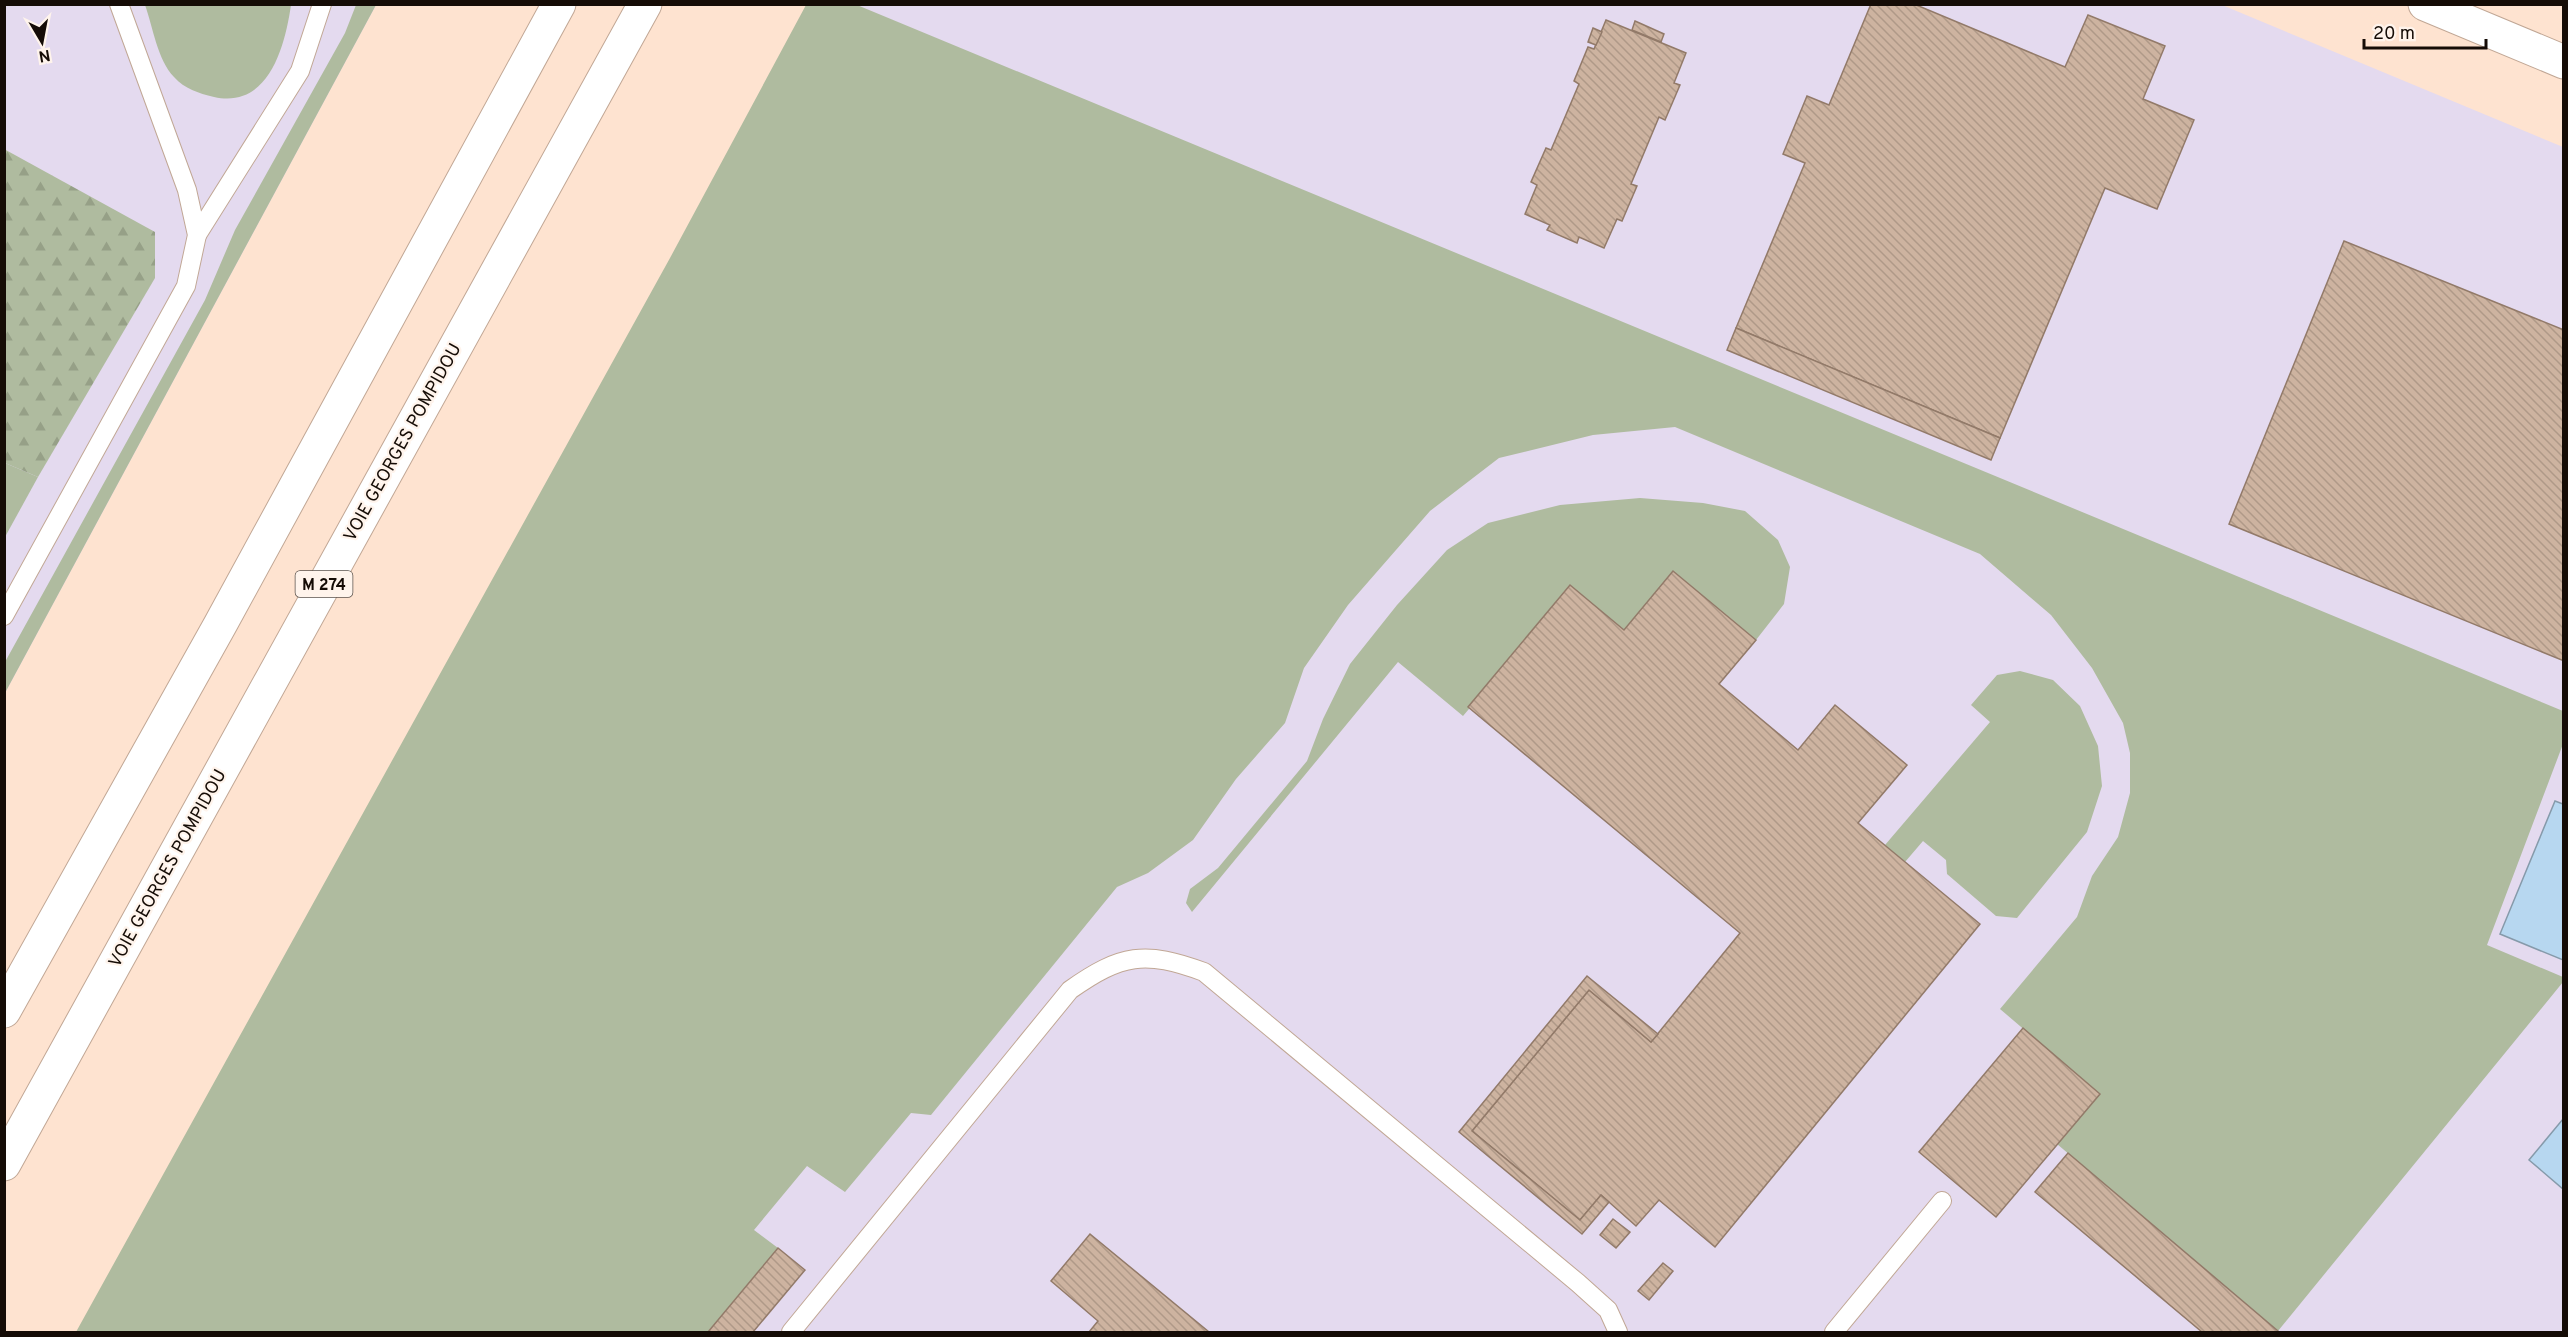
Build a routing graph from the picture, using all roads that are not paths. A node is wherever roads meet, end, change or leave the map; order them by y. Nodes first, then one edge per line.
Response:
1 (119, 4) edge
2 (322, 4) edge
3 (559, 4) edge
4 (645, 4) edge
5 (2425, 4) edge
6 (2564, 62) edge
7 (197, 235) junction
8 (4, 616) edge
9 (4, 1011) edge
10 (4, 1164) edge
11 (1942, 1201) dead end
12 (791, 1332) edge
13 (1618, 1332) edge
14 (1834, 1332) edge

1 - 7 lane
2 - 7 lane
3 - 9 main road
4 - 10 main road, VOIE GEORGES POMPIDOU / M 274
5 - 6 main road
7 - 8 lane
11 - 14 lane
12 - 13 lane

